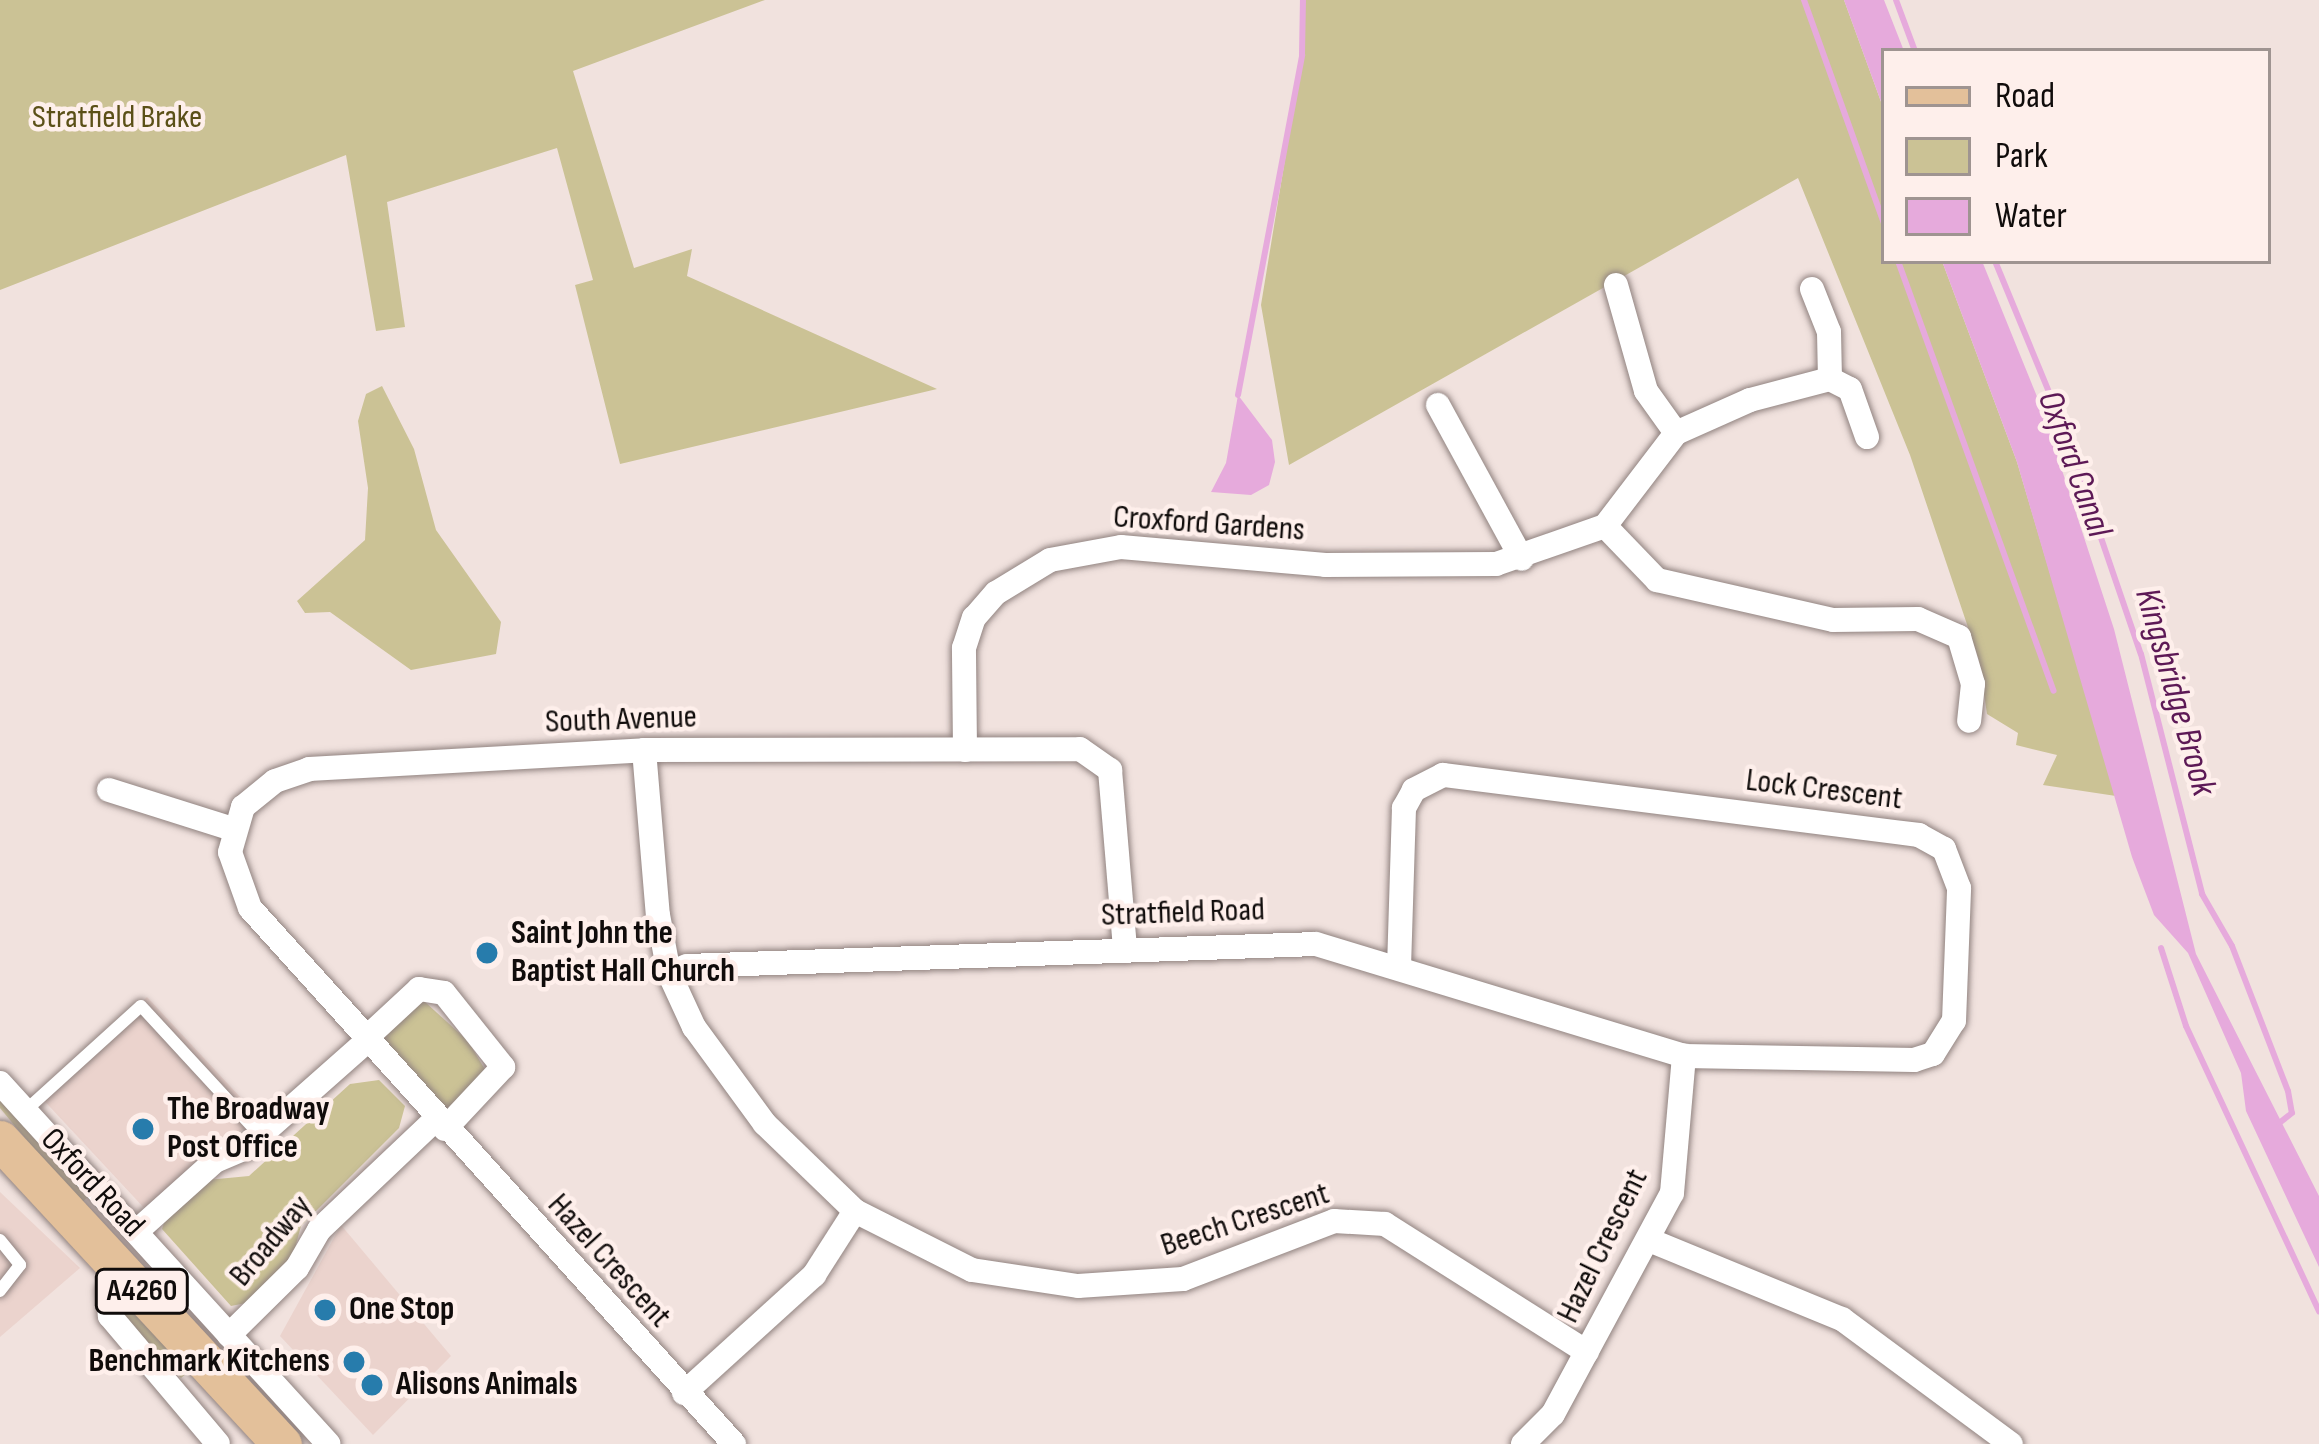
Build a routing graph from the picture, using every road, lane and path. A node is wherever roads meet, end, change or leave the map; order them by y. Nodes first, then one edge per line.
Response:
1 (1616, 285) dead end
2 (1812, 289) dead end
3 (1830, 379) junction
4 (1438, 405) dead end
5 (1676, 433) junction
6 (1867, 437) dead end
7 (1605, 526) junction
8 (1522, 559) junction
9 (1970, 721) dead end
10 (644, 750) junction
11 (965, 750) junction
12 (110, 790) dead end
13 (233, 829) junction
14 (1125, 948) junction
15 (1399, 968) junction
16 (669, 973) junction
17 (365, 1041) junction
18 (1684, 1056) junction
19 (0, 1083) edge
20 (12, 1125) edge
21 (440, 1125) junction
22 (260, 1136) junction
23 (855, 1211) junction
24 (137, 1231) junction
25 (0, 1240) edge
26 (1649, 1240) junction
27 (125, 1272) junction
28 (0, 1291) edge
29 (229, 1335) junction
30 (1587, 1352) junction
31 (684, 1393) junction
32 (218, 1444) edge
33 (282, 1444) edge
34 (328, 1444) edge
35 (734, 1444) edge
36 (1522, 1444) edge
37 (2011, 1444) edge

1 - 5 street
2 - 3 street
3 - 5 street
3 - 6 street
4 - 8 street
5 - 7 street
7 - 8 street, Croxford Gardens
7 - 9 street
8 - 11 street, Croxford Gardens
10 - 11 street, South Avenue
10 - 13 street, South Avenue
10 - 16 street, Beech Crescent
11 - 14 street, South Avenue
12 - 13 street
13 - 17 street
14 - 15 street, Stratfield Road
14 - 16 street, Stratfield Road
15 - 18 street, Stratfield Road
15 - 18 street, Lock Crescent
16 - 23 street, Beech Crescent
17 - 21 street
17 - 21 street, Broadway
17 - 22 street, Broadway
18 - 26 street, Hazel Crescent
19 - 20 street, Oxford Road
20 - 22 lane
20 - 24 street, Oxford Road
20 - 27 main road, Oxford Road / A4260
21 - 29 street, Broadway
21 - 31 street, Hazel Crescent
22 - 24 street, Broadway
23 - 30 street, Beech Crescent
23 - 31 street
24 - 29 street, Oxford Road
25 - 28 lane
26 - 30 street, Hazel Crescent
26 - 37 street
27 - 32 street, Oxford Road
27 - 33 main road, Oxford Road / A4260
29 - 34 street, Oxford Road
30 - 36 street, Hazel Crescent
31 - 35 street, Hazel Crescent

